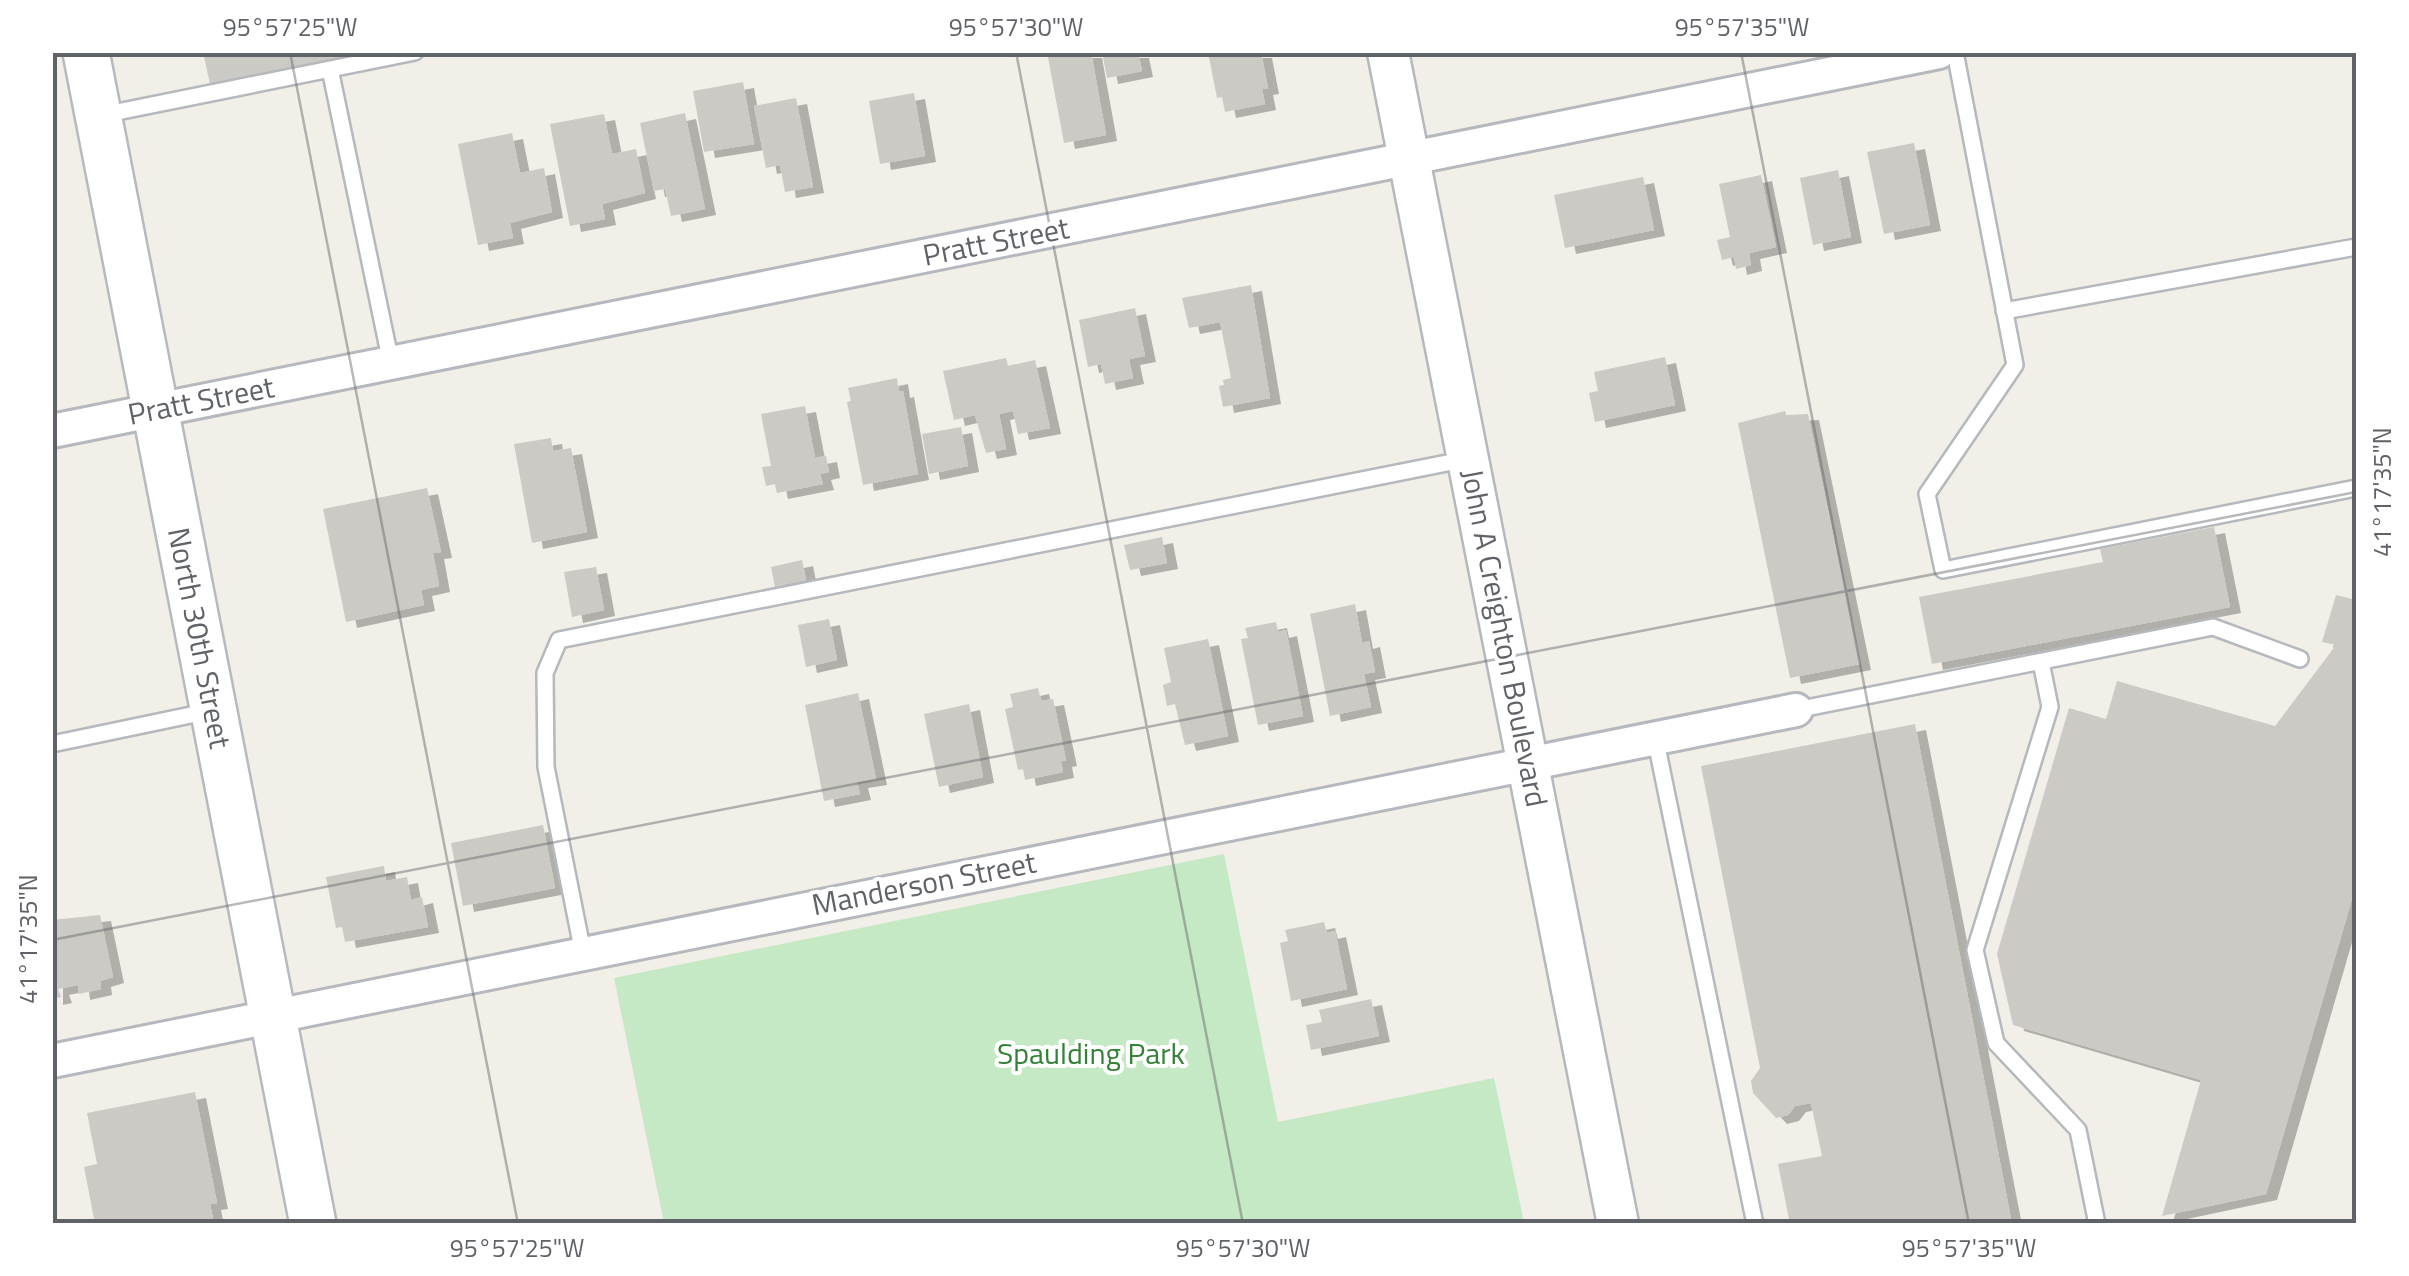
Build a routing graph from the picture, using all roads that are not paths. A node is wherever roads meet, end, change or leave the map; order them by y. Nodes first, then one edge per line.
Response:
1 (86, 52) edge
2 (414, 52) edge
3 (1388, 52) edge
4 (1939, 52) edge
5 (1954, 52) edge
6 (330, 69) junction
7 (98, 116) junction
8 (1409, 159) junction
9 (2356, 246) edge
10 (2004, 311) junction
11 (392, 363) junction
12 (154, 410) junction
13 (52, 431) edge
14 (1468, 458) junction
15 (2356, 488) edge
16 (2300, 659) dead end
17 (2041, 662) junction
18 (1796, 710) joint
19 (213, 711) junction
20 (1655, 737) junction
21 (52, 744) edge
22 (1528, 762) junction
23 (583, 954) junction
24 (272, 1016) junction
25 (52, 1061) edge
26 (312, 1224) edge
27 (1618, 1224) edge
28 (1755, 1224) edge
29 (2097, 1224) edge

1 - 7 main road, North 30th Street
2 - 6 lane
3 - 8 street, John A Creighton Boulevard
4 - 8 street, Pratt Street
5 - 10 lane
6 - 7 lane
6 - 11 lane
7 - 12 main road, North 30th Street
8 - 11 street, Pratt Street
8 - 14 street, John A Creighton Boulevard
9 - 10 lane
10 - 15 lane
11 - 12 street, Pratt Street
12 - 13 street, Pratt Street
12 - 19 main road, North 30th Street
14 - 22 street, John A Creighton Boulevard
14 - 23 lane
16 - 17 lane
17 - 18 lane
17 - 29 lane
18 - 20 street, Manderson Street
19 - 21 lane
19 - 24 main road, North 30th Street
20 - 22 street, Manderson Street
20 - 28 lane
22 - 23 street, Manderson Street
22 - 27 street, John A Creighton Boulevard
23 - 24 street, Manderson Street
24 - 25 street, Manderson Street
24 - 26 main road, North 30th Street

